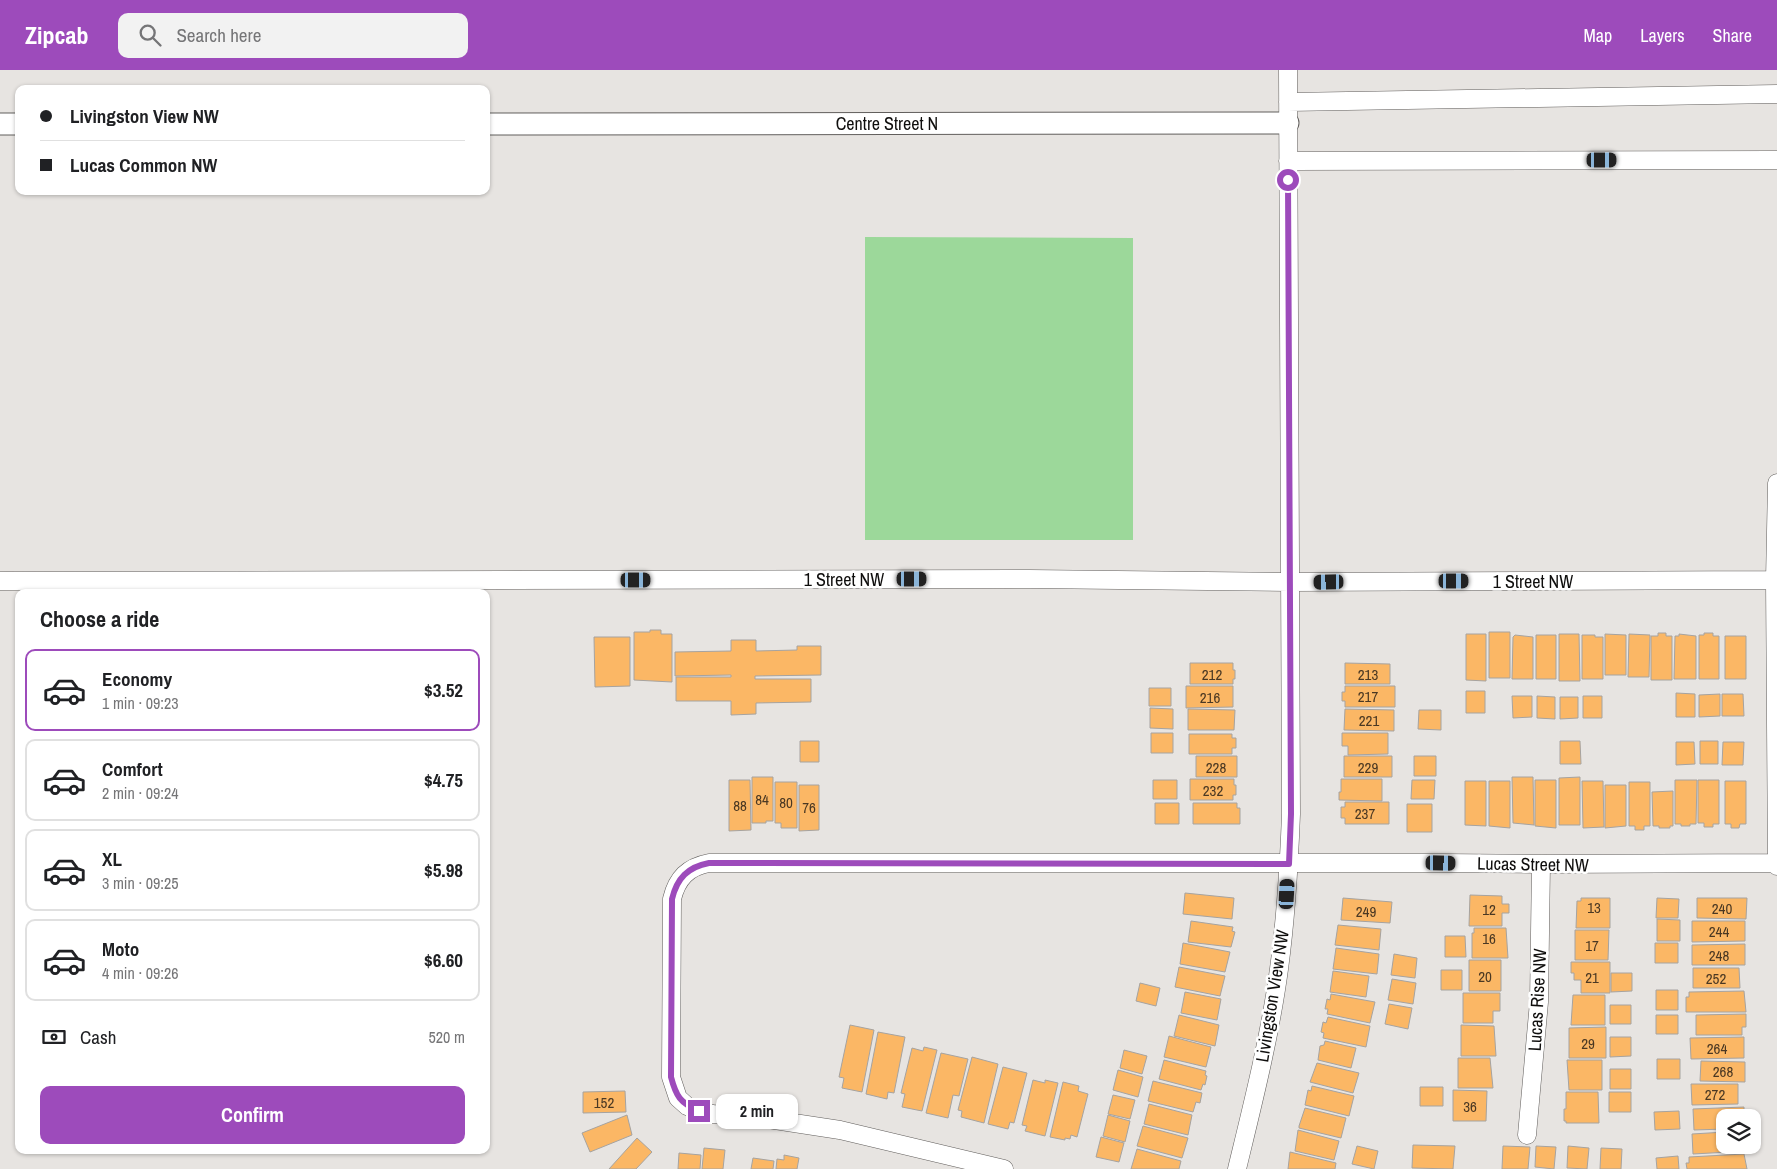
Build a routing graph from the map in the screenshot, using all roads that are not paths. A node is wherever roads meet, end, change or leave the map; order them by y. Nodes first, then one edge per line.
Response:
1 (1288, 70) edge
2 (1777, 94) edge
3 (1288, 102) junction
4 (1288, 123) junction
5 (0, 124) edge
6 (15, 124) edge
7 (490, 124) edge
8 (1777, 160) edge
9 (1288, 161) junction
10 (1777, 482) edge
11 (1776, 580) edge
12 (0, 581) edge
13 (1289, 582) junction
14 (1289, 864) junction
15 (1541, 864) junction
16 (1777, 865) edge
17 (1527, 1135) dead end
18 (1004, 1169) edge
19 (1237, 1169) edge

1 - 3 street, Livingston View NW
2 - 3 street
3 - 4 street, Livingston View NW
4 - 7 street, Centre Street N
4 - 9 street, Livingston View NW
5 - 6 street
8 - 9 street
9 - 13 street, Livingston View NW
10 - 11 street
11 - 13 street, 1 Street NW
11 - 16 street
12 - 13 street, 1 Street NW
13 - 14 street, Livingston View NW
14 - 15 street, Lucas Street NW
14 - 18 street, Lucas Street NW
14 - 19 street, Livingston View NW
15 - 16 street, Lucas Street NW
15 - 17 street, Lucas Rise NW

